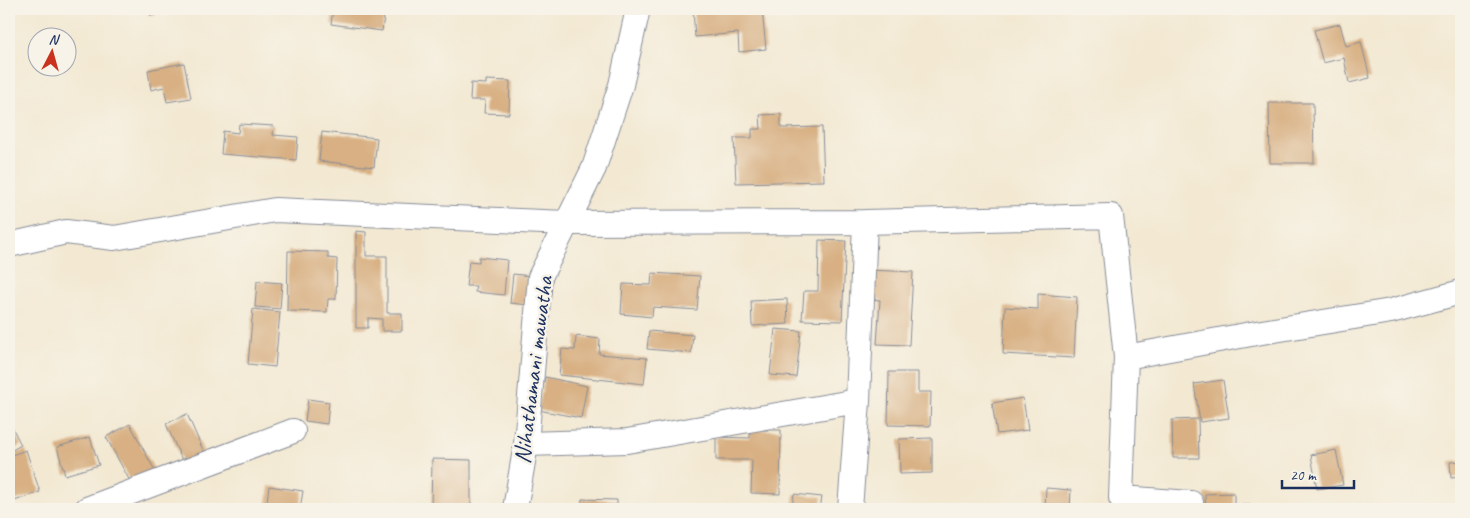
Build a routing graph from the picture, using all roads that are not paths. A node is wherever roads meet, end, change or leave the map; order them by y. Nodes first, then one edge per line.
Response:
1 (638, 9) edge
2 (566, 222) junction
3 (866, 222) junction
4 (9, 245) edge
5 (1461, 292) edge
6 (1126, 357) junction
7 (858, 401) junction
8 (294, 431) dead end
9 (526, 444) junction
10 (87, 509) edge
11 (515, 509) edge
12 (850, 509) edge
13 (1191, 509) edge

1 - 2 street, Nihathamani mawatha
2 - 3 street
2 - 4 street
2 - 9 street, Nihathamani mawatha
3 - 6 street
3 - 7 street
5 - 6 street
6 - 13 street
7 - 9 street
7 - 12 street
8 - 10 street
9 - 11 street, Nihathamani mawatha

